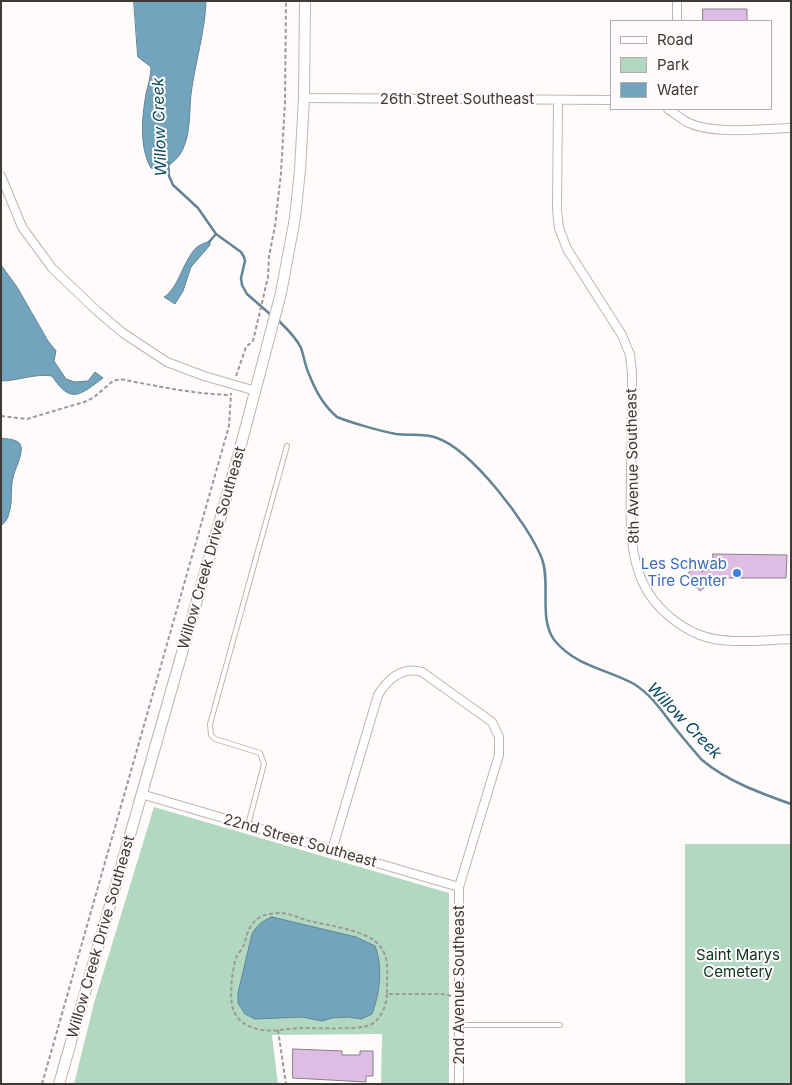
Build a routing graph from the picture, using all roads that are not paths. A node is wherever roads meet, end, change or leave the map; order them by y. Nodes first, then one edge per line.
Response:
1 (305, 1) edge
2 (677, 1) edge
3 (677, 20) edge
4 (304, 98) junction
5 (558, 100) junction
6 (610, 100) edge
7 (678, 112) edge
8 (791, 128) edge
9 (1, 176) edge
10 (256, 390) junction
11 (287, 446) dead end
12 (791, 640) edge
13 (141, 794) junction
14 (248, 825) junction
15 (332, 850) junction
16 (459, 887) junction
17 (459, 1025) junction
18 (560, 1025) dead end
19 (59, 1084) edge
20 (459, 1084) edge

1 - 4 main road, Willow Creek Drive Southeast
2 - 3 street
4 - 5 street, 26th Street Southeast
4 - 10 main road, Willow Creek Drive Southeast
5 - 6 street, 26th Street Southeast
5 - 12 street, 8th Avenue Southeast
7 - 8 street
9 - 10 street
10 - 13 main road, Willow Creek Drive Southeast
11 - 14 lane
13 - 14 street, 22nd Street Southeast
13 - 19 main road, Willow Creek Drive Southeast
14 - 15 street, 22nd Street Southeast
15 - 16 street, 22nd Street Southeast
15 - 16 street, 2nd Avenue Southeast
16 - 17 street, 2nd Avenue Southeast
17 - 18 lane
17 - 20 street, 2nd Avenue Southeast

